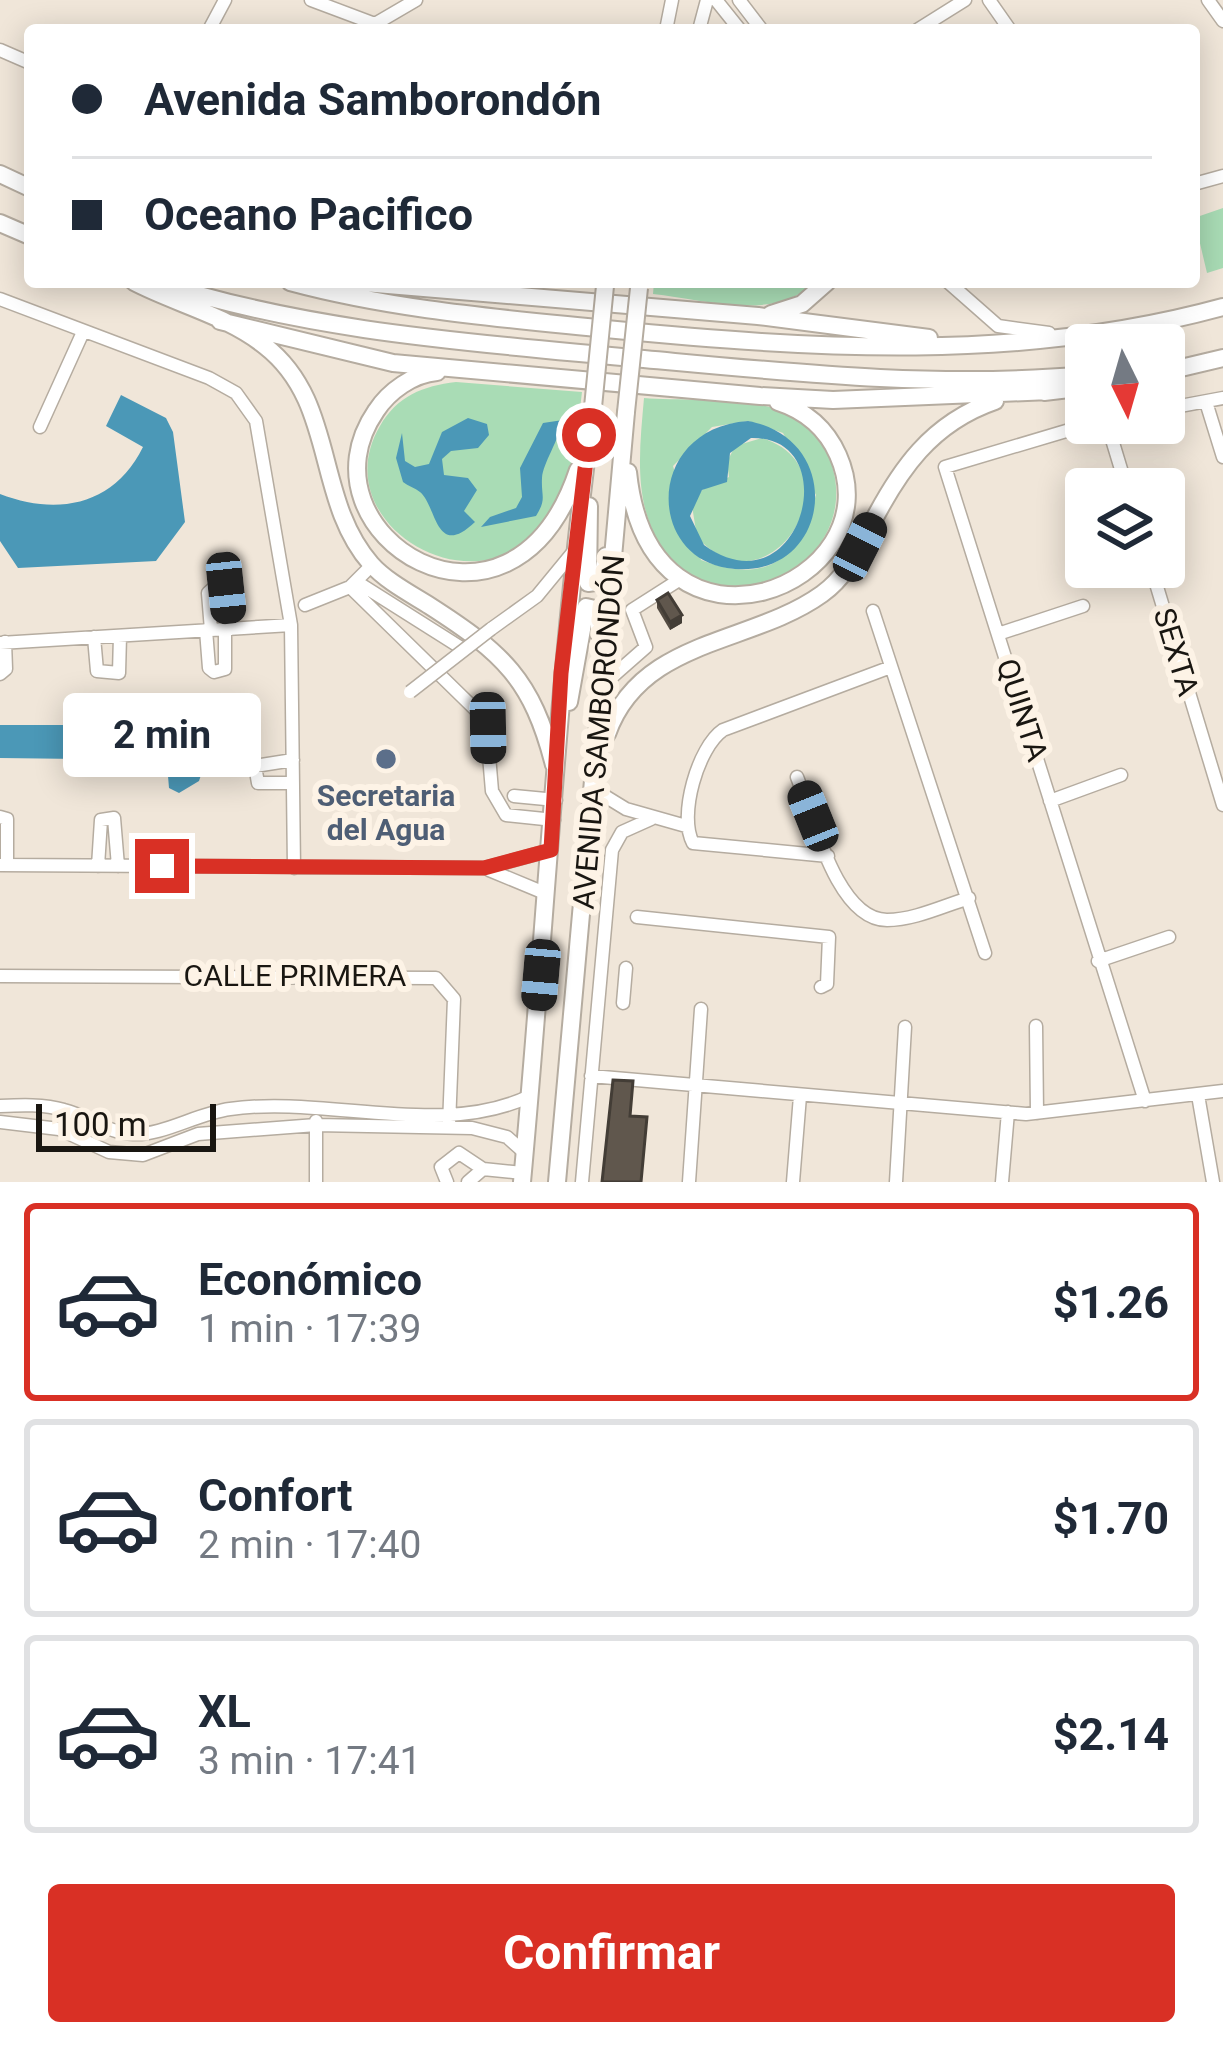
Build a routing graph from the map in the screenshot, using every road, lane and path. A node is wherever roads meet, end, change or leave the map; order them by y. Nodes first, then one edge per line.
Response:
1 (311, 0) edge
2 (416, 0) edge
3 (712, 0) edge
4 (739, 0) edge
5 (965, 0) edge
6 (1208, 0) edge
7 (727, 14) junction
8 (1223, 21) edge
9 (704, 24) edge
10 (735, 24) edge
11 (757, 24) edge
12 (927, 24) edge
13 (147, 288) edge
14 (178, 288) edge
15 (317, 288) edge
16 (427, 288) edge
17 (464, 288) edge
18 (605, 288) edge
19 (639, 288) edge
20 (820, 288) edge
21 (954, 288) edge
22 (477, 292) junction
23 (0, 299) edge
24 (1223, 307) edge
25 (758, 316) junction
26 (220, 321) junction
27 (1136, 324) edge
28 (83, 332) junction
29 (1065, 333) edge
30 (1065, 337) edge
31 (1020, 343) junction
32 (1223, 357) edge
33 (1185, 365) edge
34 (477, 370) junction
35 (1065, 375) edge
36 (1065, 389) edge
37 (1050, 391) junction
38 (760, 396) junction
39 (1223, 398) edge
40 (1206, 402) junction
41 (1185, 406) edge
42 (40, 428) dead end
43 (1065, 431) edge
44 (589, 435) junction
45 (624, 439) junction
46 (1223, 457) edge
47 (586, 464) junction
48 (619, 491) junction
49 (574, 551) junction
50 (372, 566) junction
51 (680, 580) junction
52 (354, 585) junction
53 (1156, 588) edge
54 (537, 596) junction
55 (613, 598) junction
56 (305, 605) dead end
57 (1083, 606) dead end
58 (568, 610) junction
59 (632, 610) junction
60 (873, 610) dead end
61 (291, 626) junction
62 (998, 634) junction
63 (120, 636) junction
64 (94, 637) junction
65 (3, 642) edge
66 (463, 649) junction
67 (891, 667) junction
68 (0, 674) edge
69 (605, 683) junction
70 (410, 692) dead end
71 (600, 730) junction
72 (561, 749) junction
73 (292, 760) junction
74 (1121, 776) dead end
75 (797, 777) dead end
76 (293, 783) junction
77 (595, 783) junction
78 (557, 790) junction
79 (514, 796) dead end
80 (1050, 801) junction
81 (1223, 805) edge
82 (0, 817) edge
83 (651, 819) junction
84 (554, 820) junction
85 (686, 826) junction
86 (551, 850) junction
87 (828, 856) junction
88 (4, 865) edge
89 (98, 866) junction
90 (118, 866) junction
91 (294, 868) junction
92 (484, 868) junction
93 (548, 894) junction
94 (969, 898) junction
95 (637, 916) dead end
96 (1169, 938) dead end
97 (985, 953) dead end
98 (1098, 961) junction
99 (626, 968) dead end
100 (0, 976) edge
101 (821, 987) dead end
102 (622, 1003) dead end
103 (701, 1010) dead end
104 (1036, 1026) dead end
105 (905, 1027) dead end
106 (591, 1076) junction
107 (696, 1087) junction
108 (1223, 1091) edge
109 (1198, 1095) junction
110 (530, 1096) junction
111 (800, 1096) junction
112 (1144, 1101) junction
113 (903, 1105) junction
114 (0, 1106) edge
115 (47, 1107) junction
116 (316, 1108) junction
117 (218, 1111) junction
118 (1007, 1112) junction
119 (1037, 1113) junction
120 (449, 1119) junction
121 (0, 1123) edge
122 (316, 1125) junction
123 (44, 1127) junction
124 (220, 1130) junction
125 (525, 1153) junction
126 (483, 1169) junction
127 (523, 1178) edge
128 (316, 1182) edge
129 (447, 1182) edge
130 (469, 1182) edge
131 (556, 1182) edge
132 (582, 1182) edge
133 (689, 1182) edge
134 (793, 1182) edge
135 (896, 1182) edge
136 (1002, 1182) edge
137 (1214, 1182) edge

1 - 2 street
3 - 7 street
4 - 11 street
5 - 12 street
6 - 8 street
7 - 9 street
7 - 10 street
13 - 26 highway
14 - 35 highway
15 - 31 highway
16 - 22 highway
17 - 22 highway
18 - 44 highway, AVENIDA SAMBORONDÓN, bridge
19 - 45 highway, AVENIDA SAMBORONDÓN, bridge
20 - 25 highway
21 - 29 street
22 - 25 highway
23 - 28 street
24 - 27 highway
25 - 31 highway
26 - 34 highway
26 - 50 highway
28 - 42 street
28 - 61 street
30 - 31 highway
32 - 33 highway
34 - 38 highway
34 - 44 highway
36 - 37 highway
37 - 38 highway
37 - 77 highway
38 - 51 highway
39 - 40 street
40 - 41 street
40 - 46 street
43 - 62 street, QUINTA
44 - 47 highway, AVENIDA SAMBORONDÓN
45 - 48 highway, AVENIDA SAMBORONDÓN
45 - 51 highway
47 - 48 highway
47 - 49 highway, AVENIDA SAMBORONDÓN
48 - 55 highway, AVENIDA SAMBORONDÓN
49 - 54 street
49 - 58 highway, AVENIDA SAMBORONDÓN
50 - 52 street
50 - 78 highway
51 - 59 street
52 - 56 street
52 - 66 street
52 - 84 street
53 - 81 street, SEXTA
54 - 58 street
54 - 66 street, bridge
55 - 59 street
55 - 69 highway, AVENIDA SAMBORONDÓN
57 - 62 street
58 - 72 highway, AVENIDA SAMBORONDÓN
59 - 69 street
60 - 67 street
61 - 63 street
61 - 73 street
62 - 80 street, QUINTA
63 - 64 street
63 - 64 street
64 - 65 street
65 - 68 street
66 - 70 street, bridge
67 - 85 street
67 - 94 street
69 - 71 highway, AVENIDA SAMBORONDÓN
71 - 72 highway
71 - 77 highway, AVENIDA SAMBORONDÓN
72 - 78 highway, AVENIDA SAMBORONDÓN
73 - 76 street
73 - 76 street
74 - 80 street
75 - 87 street
76 - 91 street
77 - 83 street
77 - 131 highway, AVENIDA SAMBORONDÓN
78 - 79 street
78 - 84 highway, AVENIDA SAMBORONDÓN
80 - 98 street, QUINTA
82 - 88 street
83 - 85 street
83 - 106 street
84 - 86 highway, AVENIDA SAMBORONDÓN
85 - 87 street
86 - 92 street
86 - 93 highway, AVENIDA SAMBORONDÓN
87 - 94 street
88 - 89 street
89 - 90 street
89 - 90 street
90 - 91 street
91 - 92 street
92 - 93 street
93 - 110 highway, AVENIDA SAMBORONDÓN
94 - 97 street
95 - 101 street
96 - 98 street
98 - 112 street, QUINTA
99 - 102 street
100 - 120 street, CALLE PRIMERA
103 - 107 street
104 - 119 street
105 - 113 street
106 - 107 street
106 - 132 street
107 - 111 street
107 - 133 street
108 - 109 street
109 - 112 street
109 - 137 street
110 - 120 street
110 - 125 highway, AVENIDA SAMBORONDÓN
111 - 113 street
111 - 134 street
112 - 119 street
113 - 118 street
113 - 135 street
114 - 115 street
115 - 117 street
115 - 123 street
116 - 117 street
116 - 120 street
116 - 122 street
117 - 124 street
118 - 119 street
118 - 136 street
120 - 122 street
120 - 125 street
121 - 123 street
122 - 124 street
122 - 128 street
123 - 124 street
125 - 127 highway, AVENIDA SAMBORONDÓN
126 - 127 street
126 - 129 street
126 - 130 street

